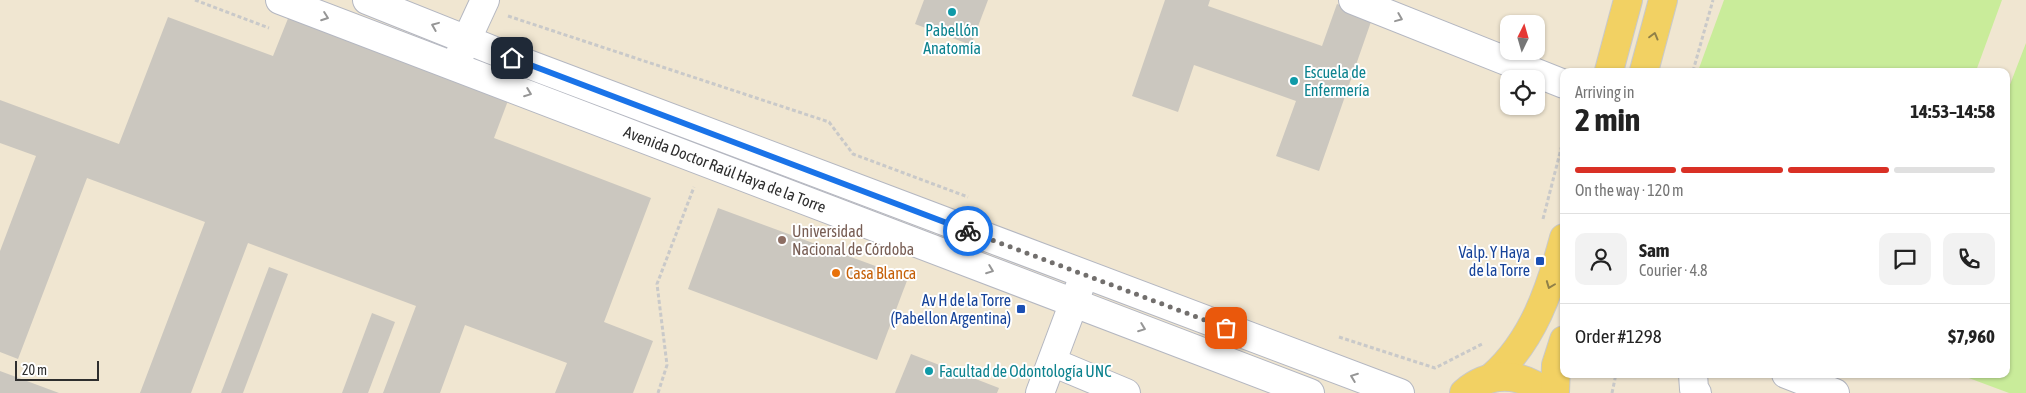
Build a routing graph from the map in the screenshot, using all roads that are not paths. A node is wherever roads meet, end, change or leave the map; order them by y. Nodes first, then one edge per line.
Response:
1 (280, 0) edge
2 (367, 0) edge
3 (1353, 0) edge
4 (1628, 0) edge
5 (1664, 0) edge
6 (483, 4) edge
7 (406, 7) edge
8 (467, 38) junction
9 (406, 47) junction
10 (449, 64) junction
11 (1610, 68) edge
12 (1645, 68) edge
13 (1560, 82) edge
14 (1560, 253) edge
15 (1084, 275) junction
16 (1074, 302) junction
17 (1560, 352) edge
18 (1052, 362) junction
19 (1492, 378) junction
20 (1693, 378) edge
21 (1797, 378) edge
22 (1085, 385) edge
23 (1040, 393) edge
24 (1126, 393) edge
25 (1310, 393) edge
26 (1400, 393) edge
27 (1464, 393) edge
28 (1546, 393) edge
29 (1555, 393) edge
30 (1697, 393) edge
31 (1836, 393) edge

1 -> 9 street, Avenida Doctor Raúl Haya de la Torre
2 - 7 street, Avenida Doctor Raúl Haya de la Torre
3 -> 13 street
4 - 11 main road
12 -> 5 main road
6 - 8 street
8 -> 7 street, Avenida Doctor Raúl Haya de la Torre
7 - 9 street
8 - 10 street
8 - 15 street, Avenida Doctor Raúl Haya de la Torre
9 - 10 street, Avenida Doctor Raúl Haya de la Torre
10 -> 16 street, Avenida Doctor Raúl Haya de la Torre
14 -> 19 main road
15 - 16 street
26 -> 15 street, Avenida Doctor Raúl Haya de la Torre
16 - 18 street
16 -> 25 street, Avenida Doctor Raúl Haya de la Torre
17 - 29 main road
18 - 22 street
18 - 23 street
19 - 27 main road
19 - 28 main road
20 - 30 street
21 - 31 street
22 - 24 street

